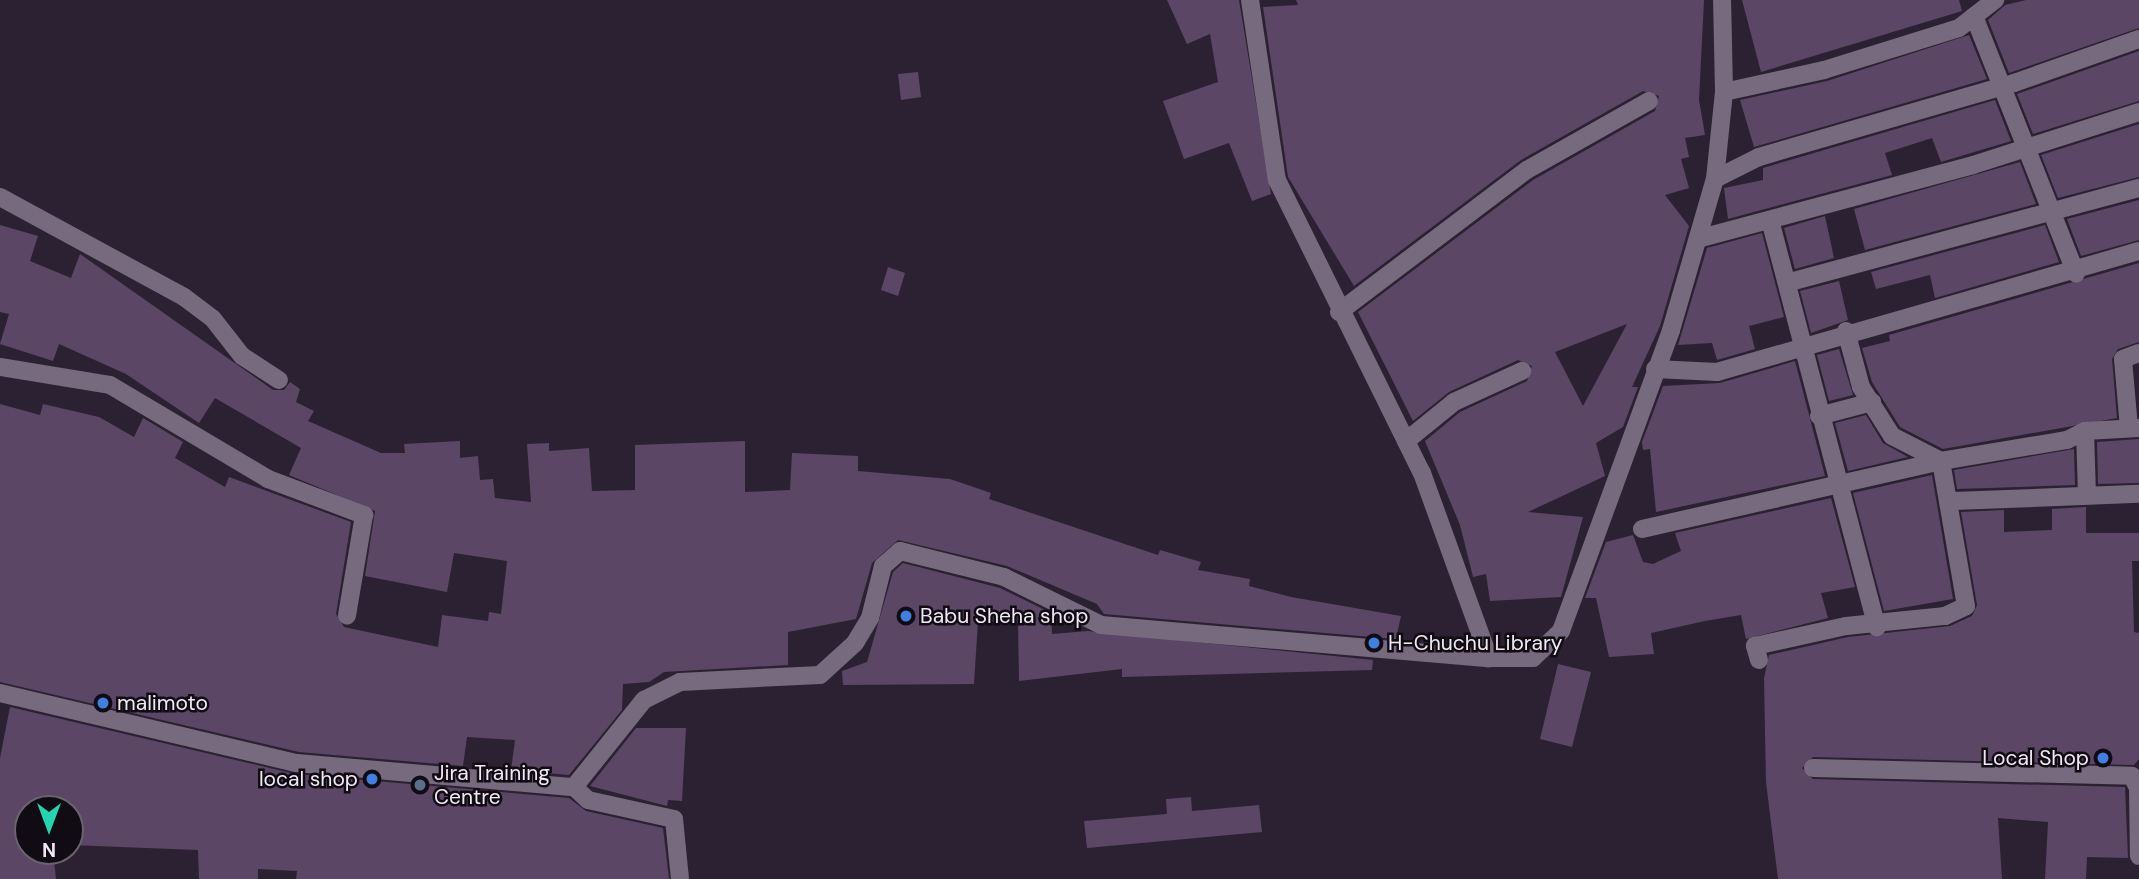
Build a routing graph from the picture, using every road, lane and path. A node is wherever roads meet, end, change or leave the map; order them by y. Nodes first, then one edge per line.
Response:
1 (1250, 0) edge
2 (1722, 0) edge
3 (1995, 0) edge
4 (1974, 16) junction
5 (2139, 39) edge
6 (2001, 84) junction
7 (1724, 92) junction
8 (1649, 101) dead end
9 (2139, 112) edge
10 (2025, 148) junction
11 (1715, 179) junction
12 (2139, 188) edge
13 (0, 197) edge
14 (2054, 214) junction
15 (1770, 220) junction
16 (1701, 238) junction
17 (2139, 251) edge
18 (2076, 274) junction
19 (1790, 282) junction
20 (1339, 312) junction
21 (1846, 331) junction
22 (1799, 346) junction
23 (2139, 353) edge
24 (0, 367) edge
25 (1656, 369) junction
26 (1522, 371) dead end
27 (279, 380) dead end
28 (1872, 402) junction
29 (1819, 416) junction
30 (2134, 428) edge
31 (2085, 431) junction
32 (1406, 441) junction
33 (1941, 461) junction
34 (1841, 485) junction
35 (2139, 494) edge
36 (2087, 495) junction
37 (1953, 501) junction
38 (1642, 529) dead end
39 (347, 616) dead end
40 (1877, 627) junction
41 (1489, 658) junction
42 (1759, 660) dead end
43 (0, 693) edge
44 (1812, 768) dead end
45 (2135, 774) edge
46 (574, 787) junction
47 (2139, 856) edge
48 (680, 879) edge

1 - 20 street
2 - 7 street
3 - 4 street
4 - 6 street
4 - 7 street
5 - 6 street
6 - 10 street
6 - 11 street
7 - 11 street
8 - 20 street
9 - 10 street
10 - 14 street
10 - 15 street
11 - 16 street
12 - 14 street
13 - 27 street
14 - 18 street
14 - 19 street
15 - 16 street
15 - 19 street
16 - 25 street
17 - 18 street
18 - 21 street
19 - 22 street
20 - 32 street
21 - 22 street
21 - 28 street
22 - 25 street
22 - 29 street
23 - 30 street
24 - 39 street
25 - 41 street
26 - 32 street
28 - 29 street
28 - 33 street
29 - 34 street
30 - 31 street
31 - 33 street
31 - 36 street
32 - 41 street
33 - 34 street
33 - 37 street
34 - 38 street
34 - 40 street
35 - 36 street
36 - 37 street
37 - 40 street
40 - 42 street
41 - 46 street
43 - 46 street
44 - 45 street
45 - 47 street
46 - 48 street

